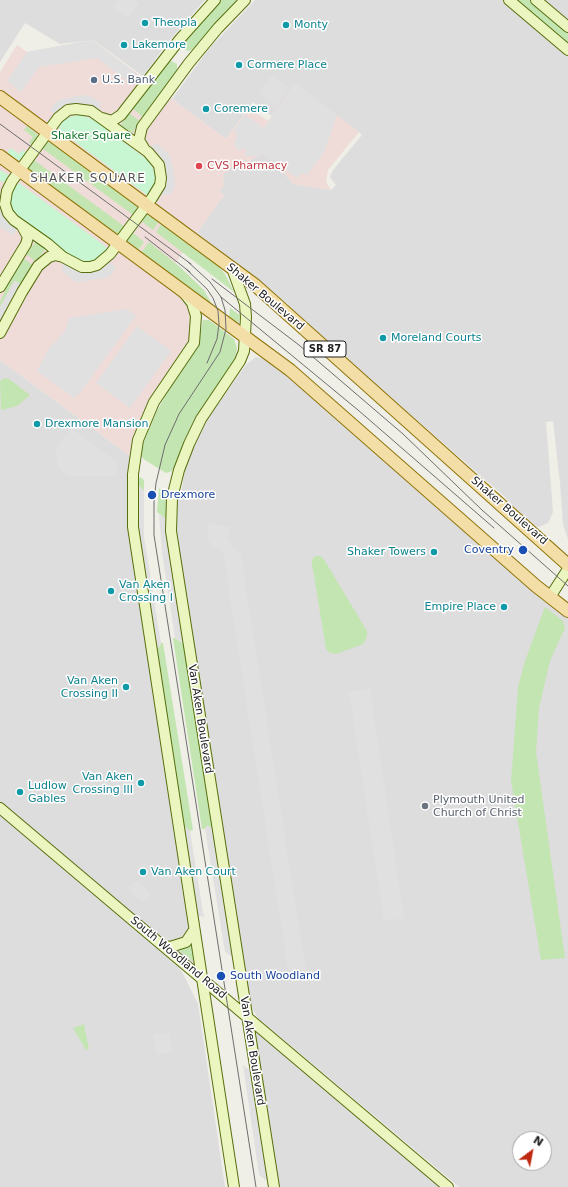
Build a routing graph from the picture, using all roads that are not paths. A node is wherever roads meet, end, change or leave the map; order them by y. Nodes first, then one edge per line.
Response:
1 (215, 0) edge
2 (245, 0) edge
3 (509, 0) edge
4 (536, 0) edge
5 (568, 27) edge
6 (568, 50) edge
7 (0, 97) edge
8 (99, 116) junction
9 (48, 132) junction
10 (148, 152) junction
11 (0, 156) edge
12 (19, 171) junction
13 (146, 205) junction
14 (22, 226) junction
15 (118, 243) junction
16 (63, 257) junction
17 (232, 268) junction
18 (0, 287) edge
19 (183, 292) junction
20 (0, 333) edge
21 (245, 337) junction
22 (568, 565) edge
23 (568, 569) edge
24 (550, 597) junction
25 (568, 611) edge
26 (0, 808) edge
27 (194, 930) junction
28 (162, 945) junction
29 (202, 978) junction
30 (246, 1016) junction
31 (234, 1187) edge
32 (274, 1187) edge
33 (448, 1187) edge

1 - 8 main road
2 - 10 main road
3 - 6 main road
4 - 5 main road
7 - 9 main road, Shaker Boulevard / SR 87
8 - 9 main road
8 - 10 main road
9 - 12 main road
9 - 13 main road, Shaker Boulevard / SR 87
10 - 13 main road
11 - 12 main road
12 - 14 main road
12 - 15 main road
13 - 15 main road
13 - 17 main road, Shaker Boulevard / SR 87
14 - 16 main road
14 - 18 main road
15 - 16 main road
15 - 19 main road
16 - 20 main road
17 - 21 main road, Van Aken Boulevard
17 - 22 main road, Shaker Boulevard / SR 87
19 - 21 main road
19 - 27 main road
21 - 24 main road
21 - 30 main road, Van Aken Boulevard
23 - 24 main road
24 - 25 main road
26 - 28 main road, South Woodland Road
27 - 28 main road
27 - 29 main road
28 - 29 main road, South Woodland Road
29 - 30 main road, South Woodland Road
29 - 31 main road
30 - 32 main road, Van Aken Boulevard
30 - 33 main road, South Woodland Road

